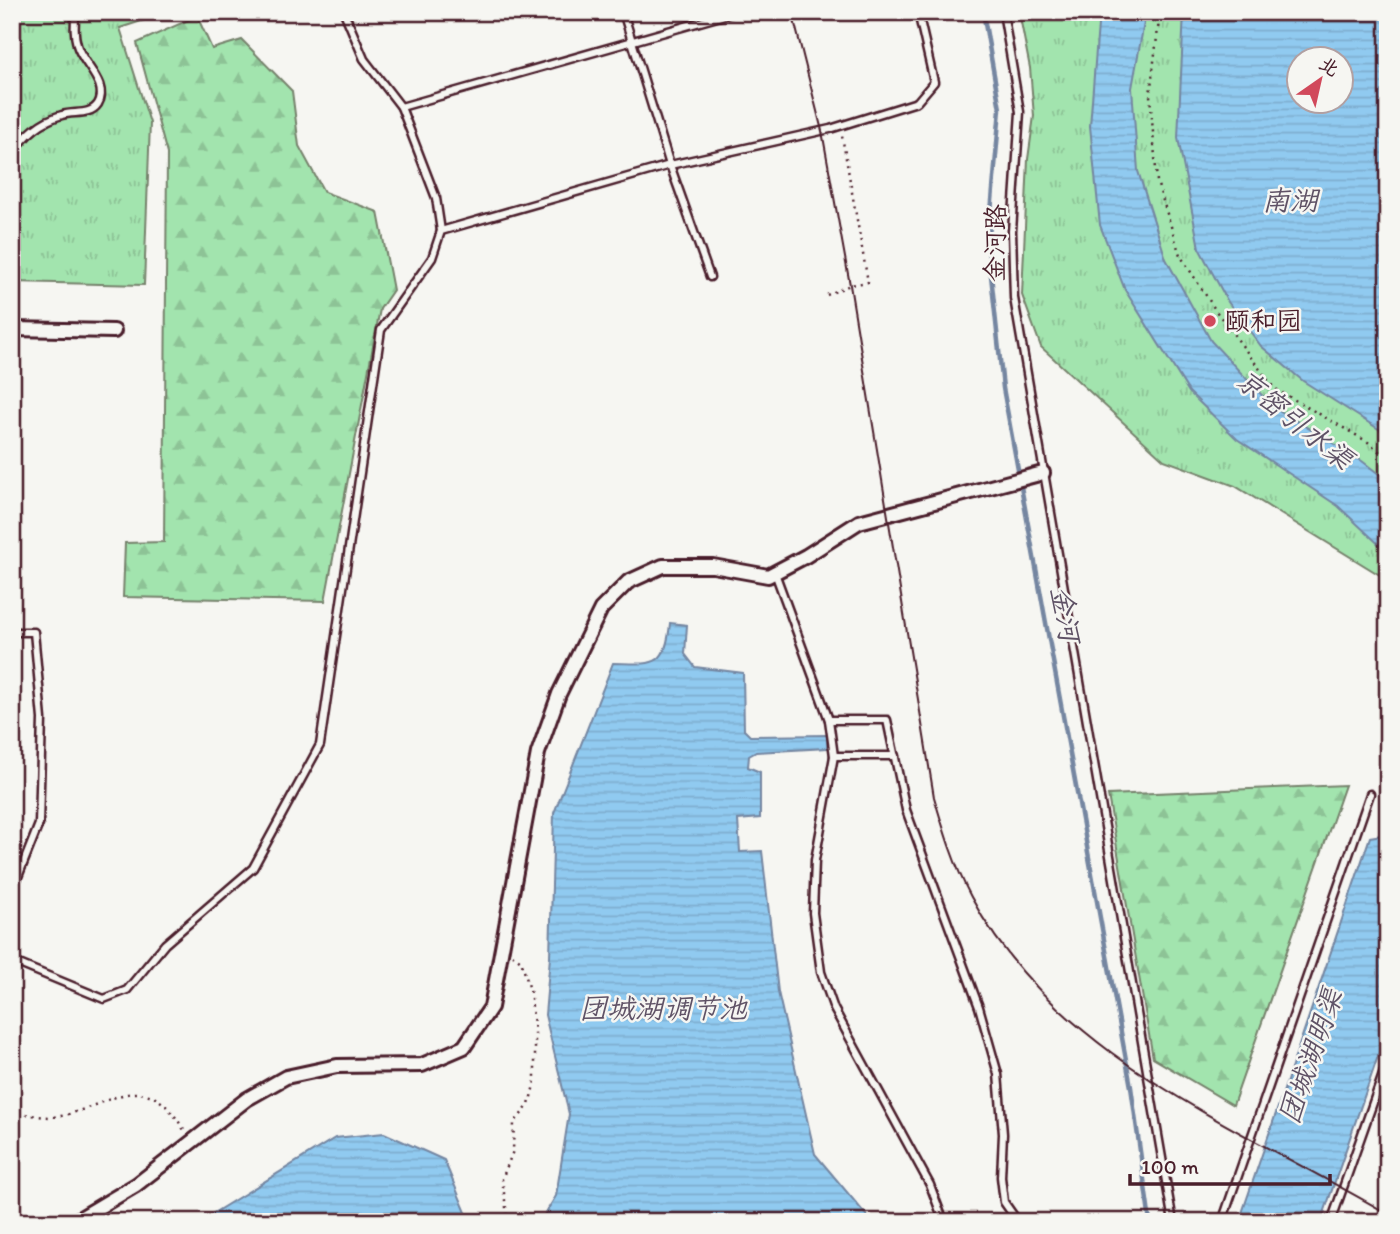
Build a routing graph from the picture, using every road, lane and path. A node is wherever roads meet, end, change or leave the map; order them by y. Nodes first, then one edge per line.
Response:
1 (76, 12) edge
2 (344, 12) edge
3 (623, 12) edge
4 (735, 12) edge
5 (918, 12) edge
6 (1003, 12) edge
7 (1160, 12) edge
8 (632, 42) junction
9 (401, 107) junction
10 (840, 126) junction
11 (12, 155) edge
12 (670, 165) junction
13 (441, 231) junction
14 (710, 276) dead end
15 (827, 295) dead end
16 (12, 329) edge
17 (114, 331) dead end
18 (1388, 458) edge
19 (1038, 474) junction
20 (775, 573) junction
21 (12, 632) edge
22 (829, 720) junction
23 (834, 756) junction
24 (895, 756) junction
25 (1370, 794) dead end
26 (12, 892) edge
27 (502, 947) junction
28 (12, 961) edge
29 (1388, 1060) edge
30 (12, 1112) edge
31 (191, 1142) junction
32 (74, 1222) edge
33 (508, 1222) edge
34 (944, 1222) edge
35 (1018, 1222) edge
36 (1173, 1222) edge
37 (1222, 1222) edge
38 (1331, 1222) edge

1 - 11 lane
2 - 9 lane
3 - 8 lane
4 - 8 lane
5 - 10 lane
6 - 19 lane, 金河路
7 - 18 path
8 - 9 lane
8 - 12 lane
9 - 13 lane
10 - 12 lane
10 - 15 path
12 - 13 lane
12 - 14 lane
13 - 28 lane
16 - 17 street
19 - 20 street
19 - 36 lane, 金河路
20 - 22 lane
20 - 27 street
21 - 26 lane
22 - 23 lane
22 - 24 lane
23 - 24 lane
23 - 34 lane
24 - 35 lane
25 - 37 lane
27 - 31 street
27 - 33 path
29 - 38 lane
30 - 31 path
31 - 32 street

